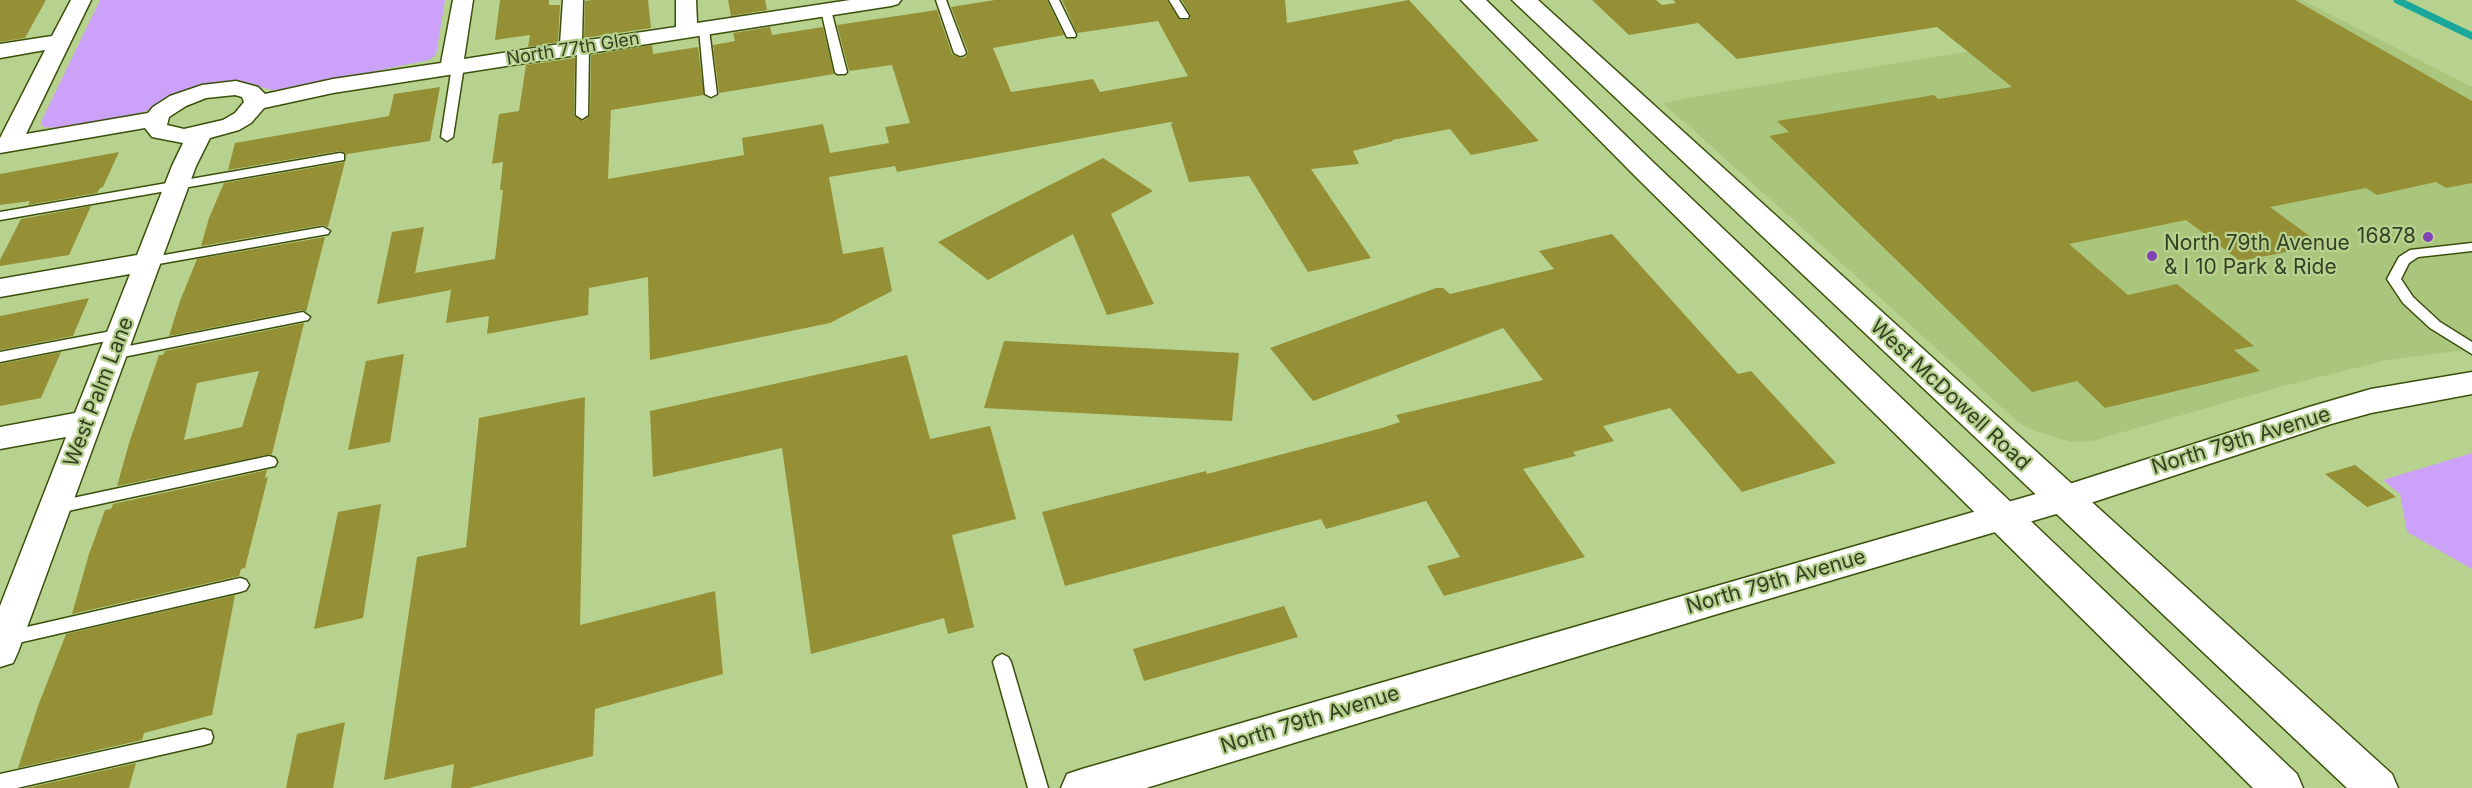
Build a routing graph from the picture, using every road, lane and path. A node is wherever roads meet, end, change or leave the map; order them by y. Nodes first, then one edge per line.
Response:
1 (81, 0) edge
2 (463, 0) edge
3 (573, 0) edge
4 (686, 0) edge
5 (886, 0) edge
6 (891, 0) edge
7 (941, 0) edge
8 (1054, 0) edge
9 (1174, 0) edge
10 (1473, 0) edge
11 (1524, 0) edge
12 (786, 8) edge
13 (826, 10) junction
14 (1184, 16) dead end
15 (1502, 28) junction
16 (696, 30) junction
17 (1071, 35) dead end
18 (61, 41) junction
19 (577, 49) junction
20 (0, 51) edge
21 (960, 53) dead end
22 (455, 67) junction
23 (841, 72) dead end
24 (711, 94) dead end
25 (256, 103) junction
26 (582, 115) dead end
27 (156, 119) junction
28 (1663, 128) junction
29 (200, 134) junction
30 (447, 137) dead end
31 (5, 145) edge
32 (340, 157) dead end
33 (177, 185) junction
34 (0, 216) edge
35 (323, 231) dead end
36 (2472, 247) edge
37 (147, 262) junction
38 (0, 288) edge
39 (303, 317) dead end
40 (117, 344) junction
41 (2472, 349) edge
42 (0, 357) edge
43 (2472, 383) edge
44 (87, 422) junction
45 (0, 438) edge
46 (269, 462) dead end
47 (2063, 499) junction
48 (54, 508) junction
49 (2002, 516) junction
50 (240, 585) dead end
51 (3, 645) edge
52 (1002, 662) dead end
53 (204, 737) dead end
54 (0, 783) edge
55 (1038, 788) edge
56 (1082, 788) edge
57 (2282, 788) edge
58 (2377, 788) edge

1 - 18 street
2 - 22 street
3 - 19 street
4 - 16 street
5 - 6 street, North 77th Glen
5 - 13 street, North 77th Glen
7 - 21 lane
8 - 17 lane
9 - 14 lane
10 - 15 main road
11 - 28 main road, West McDowell Road
12 - 13 street, North 77th Glen
12 - 16 street, North 77th Glen
13 - 23 lane
15 - 28 main road
15 - 49 main road
16 - 19 street, North 77th Glen
16 - 24 lane
18 - 20 street
18 - 31 street
19 - 22 street, North 77th Glen
19 - 26 lane
22 - 25 street, North 77th Glen
22 - 30 lane
25 - 27 street
25 - 29 street
27 - 29 street
27 - 31 street
28 - 47 main road, West McDowell Road
29 - 33 street, West Palm Lane
32 - 33 lane
33 - 34 lane
33 - 37 street, West Palm Lane
35 - 37 lane
36 - 41 lane
37 - 38 street
37 - 40 street, West Palm Lane
39 - 40 lane
40 - 42 lane
40 - 44 street, West Palm Lane
43 - 47 main road, North 79th Avenue
44 - 45 street
44 - 48 street, West Palm Lane
46 - 48 lane
47 - 49 main road, North 79th Avenue
47 - 58 main road, West McDowell Road
48 - 51 street, West Palm Lane
49 - 56 main road, North 79th Avenue
49 - 57 main road
50 - 51 lane
52 - 55 lane
53 - 54 lane

